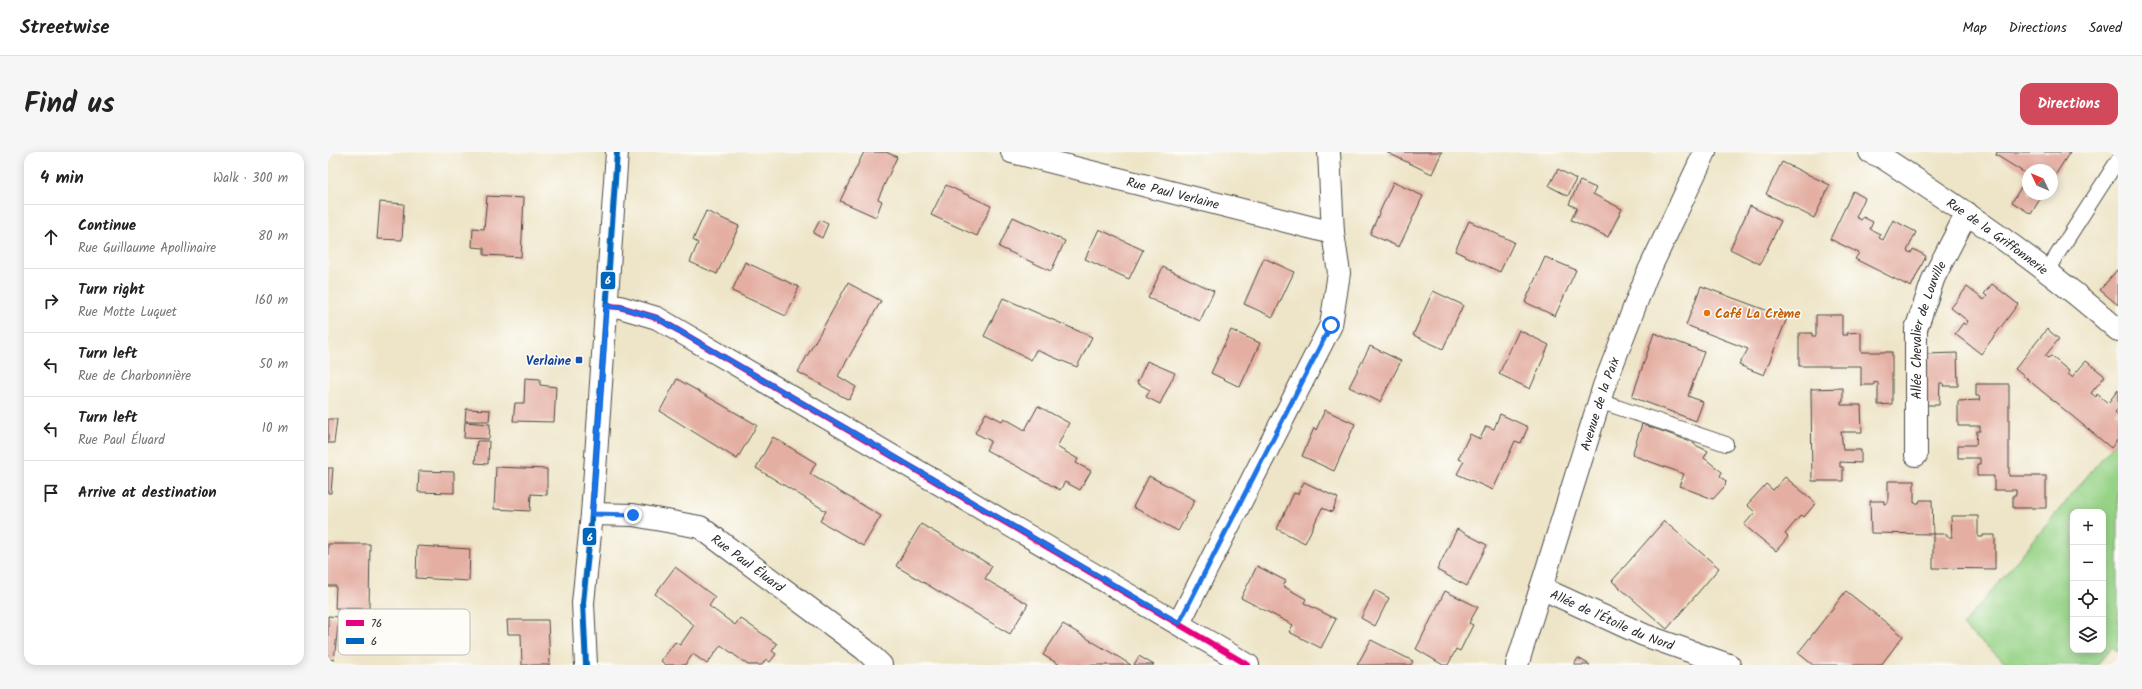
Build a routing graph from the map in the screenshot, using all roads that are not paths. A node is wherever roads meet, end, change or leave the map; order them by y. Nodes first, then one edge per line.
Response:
1 (617, 152) edge
2 (1012, 152) edge
3 (1329, 152) edge
4 (1704, 152) edge
5 (1870, 152) edge
6 (2118, 160) edge
7 (1967, 212) junction
8 (1333, 233) junction
9 (2046, 272) junction
10 (607, 306) junction
11 (2118, 330) edge
12 (1599, 401) junction
13 (1726, 444) dead end
14 (1916, 455) dead end
15 (592, 514) junction
16 (1541, 588) junction
17 (1179, 623) junction
18 (586, 665) edge
19 (881, 665) edge
20 (1248, 665) edge
21 (1517, 665) edge
22 (1729, 665) edge

1 - 10 street
2 - 8 street, Rue Paul Verlaine
3 - 8 street
4 - 12 street, Avenue de la Paix
5 - 7 street, Rue de la Griffonnerie
6 - 9 lane
7 - 9 street, Rue de la Griffonnerie
7 - 14 street, Allée Chevalier de Louville
8 - 17 street
9 - 11 street, Rue de la Griffonnerie
10 - 15 street
10 - 17 street
12 - 13 lane
12 - 16 street, Avenue de la Paix
15 - 18 street
15 - 19 street, Rue Paul Éluard
16 - 21 street, Avenue de la Paix
16 - 22 street, Allée de l'Étoile du Nord
17 - 20 street

